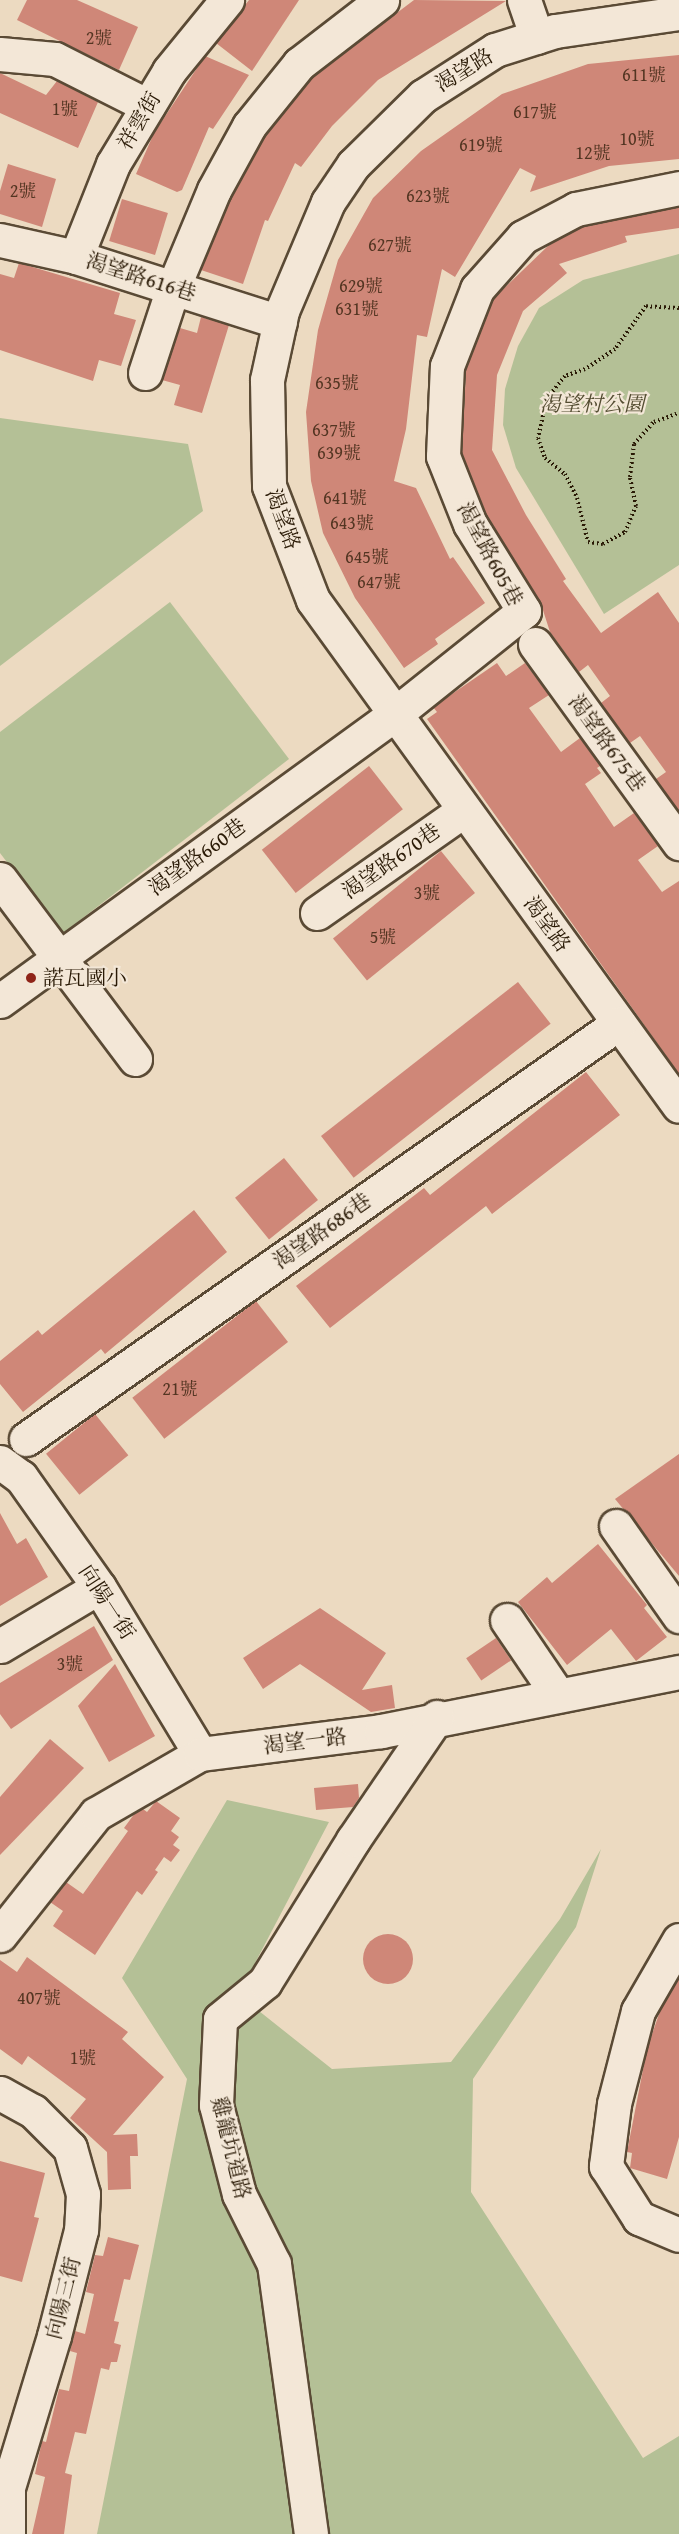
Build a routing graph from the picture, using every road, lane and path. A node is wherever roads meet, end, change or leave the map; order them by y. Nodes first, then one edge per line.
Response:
1 (227, 0) edge
2 (382, 0) edge
3 (524, 0) edge
4 (679, 13) edge
5 (537, 37) junction
6 (0, 54) edge
7 (148, 106) junction
8 (679, 188) edge
9 (0, 240) edge
10 (76, 257) junction
11 (173, 288) junction
12 (679, 308) edge
13 (280, 322) junction
14 (145, 373) dead end
15 (679, 413) edge
16 (535, 644) dead end
17 (395, 714) junction
18 (464, 810) junction
19 (679, 843) edge
20 (0, 879) edge
21 (317, 913) dead end
22 (59, 958) junction
23 (0, 1001) edge
24 (619, 1023) junction
25 (135, 1059) dead end
26 (679, 1106) edge
27 (26, 1439) dead end
28 (0, 1462) edge
29 (616, 1526) dead end
30 (99, 1587) junction
31 (679, 1616) edge
32 (507, 1620) dead end
33 (0, 1646) edge
34 (679, 1672) edge
35 (558, 1695) junction
36 (437, 1717) junction
37 (200, 1754) junction
38 (0, 1935) edge
39 (679, 1940) edge
40 (0, 2094) edge
41 (679, 2235) edge
42 (9, 2534) edge
43 (311, 2534) edge

1 - 7 street, 祥雲街
2 - 11 street
3 - 5 street
4 - 5 street, 渴望路
5 - 13 street, 渴望路
6 - 7 street
7 - 10 street, 祥雲街
8 - 17 street, 渴望路605巷
9 - 10 street, 渴望路616巷
10 - 11 street, 渴望路616巷
11 - 13 street, 渴望路616巷
11 - 14 street
12 - 15 path
13 - 17 street, 渴望路
16 - 19 street, 渴望路675巷
17 - 18 street, 渴望路
17 - 22 street, 渴望路660巷
18 - 21 street, 渴望路670巷
18 - 24 street, 渴望路
20 - 22 street
22 - 23 street, 渴望路660巷
22 - 25 street
24 - 26 street, 渴望路
24 - 27 street, 渴望路686巷
28 - 30 street, 向陽一街
29 - 31 street
30 - 33 street
30 - 37 street, 向陽一街
32 - 35 street
34 - 35 street, 渴望一路
35 - 36 street, 渴望一路
36 - 37 street, 渴望一路
36 - 43 street, 雞籠坑道路
37 - 38 street, 渴望一路
39 - 41 street
40 - 42 street, 向陽三街

